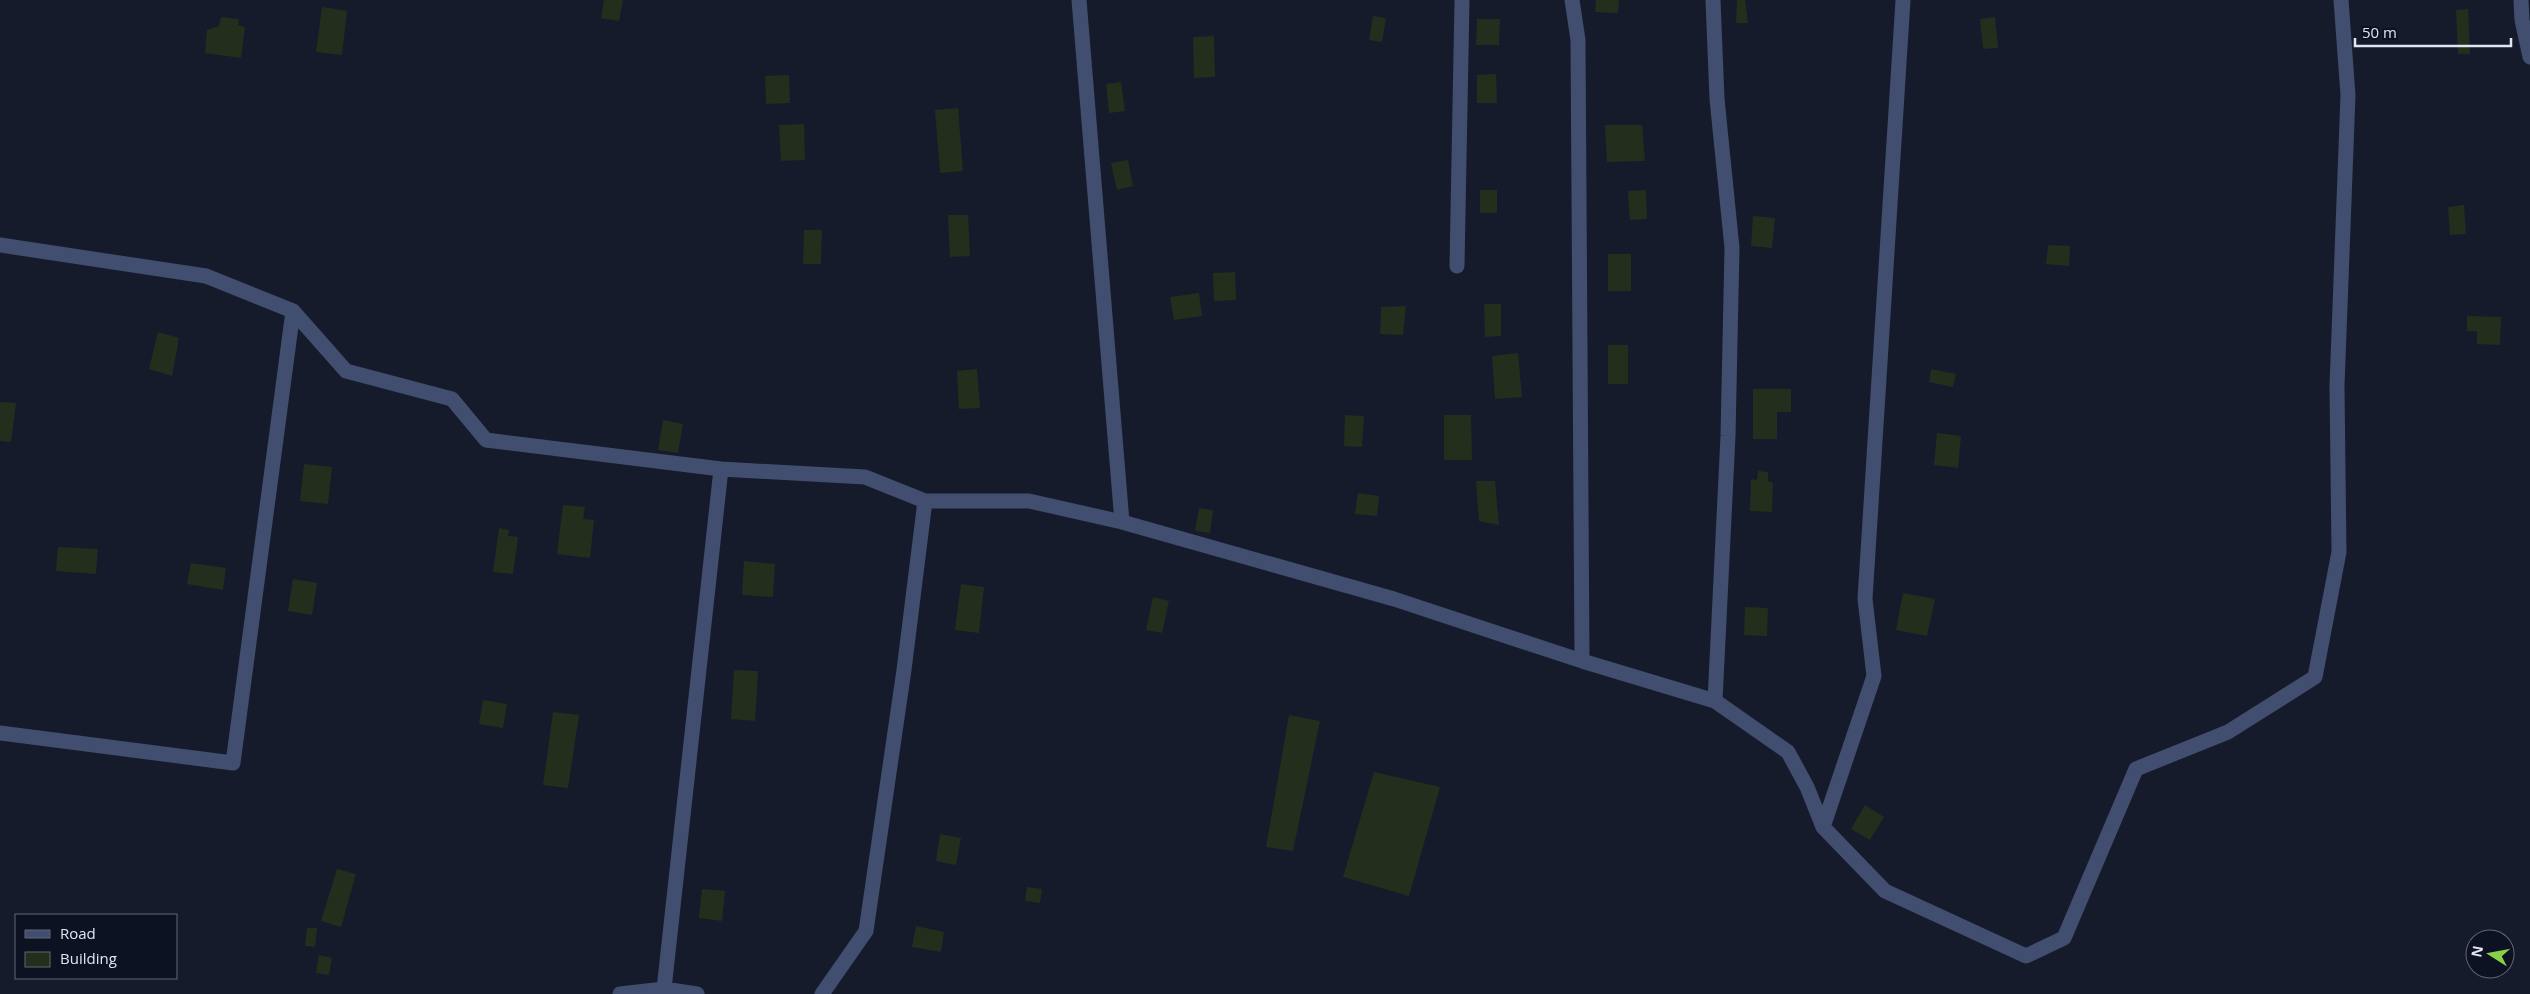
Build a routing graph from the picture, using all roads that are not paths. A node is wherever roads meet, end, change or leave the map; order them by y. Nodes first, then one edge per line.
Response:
1 (1079, 0) edge
2 (1462, 0) edge
3 (1572, 0) edge
4 (1712, 0) edge
5 (1903, 0) edge
6 (2341, 0) edge
7 (2521, 0) edge
8 (2530, 57) edge
9 (0, 246) edge
10 (1457, 266) dead end
11 (293, 311) junction
12 (721, 468) junction
13 (925, 500) junction
14 (1122, 522) junction
15 (1582, 661) junction
16 (1715, 701) junction
17 (0, 732) edge
18 (1822, 828) junction
19 (664, 989) junction
20 (620, 994) edge
21 (697, 994) edge
22 (822, 994) edge

1 - 14 street
2 - 10 street
3 - 15 street
4 - 16 street
5 - 18 street
6 - 18 street
7 - 8 street
9 - 11 street
11 - 12 street
11 - 17 street
12 - 13 street
12 - 19 street
13 - 14 street
13 - 22 street
14 - 15 street
15 - 16 street
16 - 18 street
19 - 20 street
19 - 21 street

